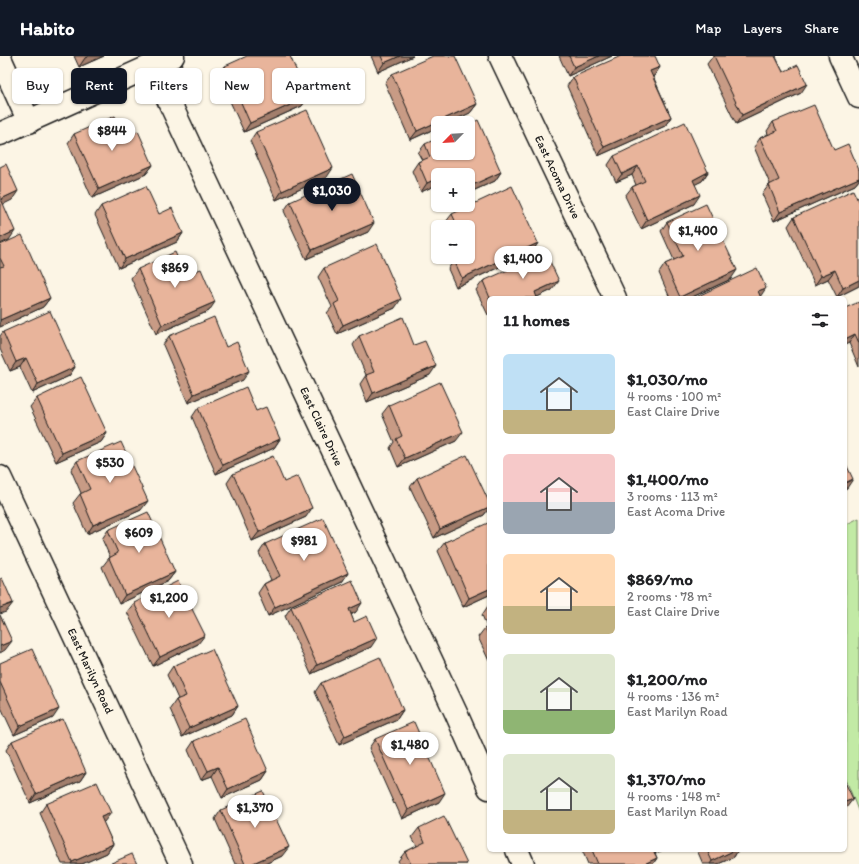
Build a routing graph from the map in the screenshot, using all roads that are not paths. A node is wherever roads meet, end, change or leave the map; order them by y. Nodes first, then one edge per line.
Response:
1 (173, 56) edge
2 (500, 56) edge
3 (840, 56) edge
4 (0, 58) edge
5 (152, 65) junction
6 (859, 97) edge
7 (29, 122) junction
8 (0, 134) edge
9 (614, 296) edge
10 (0, 477) edge
11 (487, 783) edge
12 (517, 852) edge
13 (181, 864) edge
14 (523, 864) edge

1 - 5 street
2 - 9 street, East Acoma Drive
3 - 6 street
4 - 7 street
5 - 7 street
5 - 11 street, East Claire Drive
7 - 8 street
10 - 13 street, East Marilyn Road
12 - 14 street

